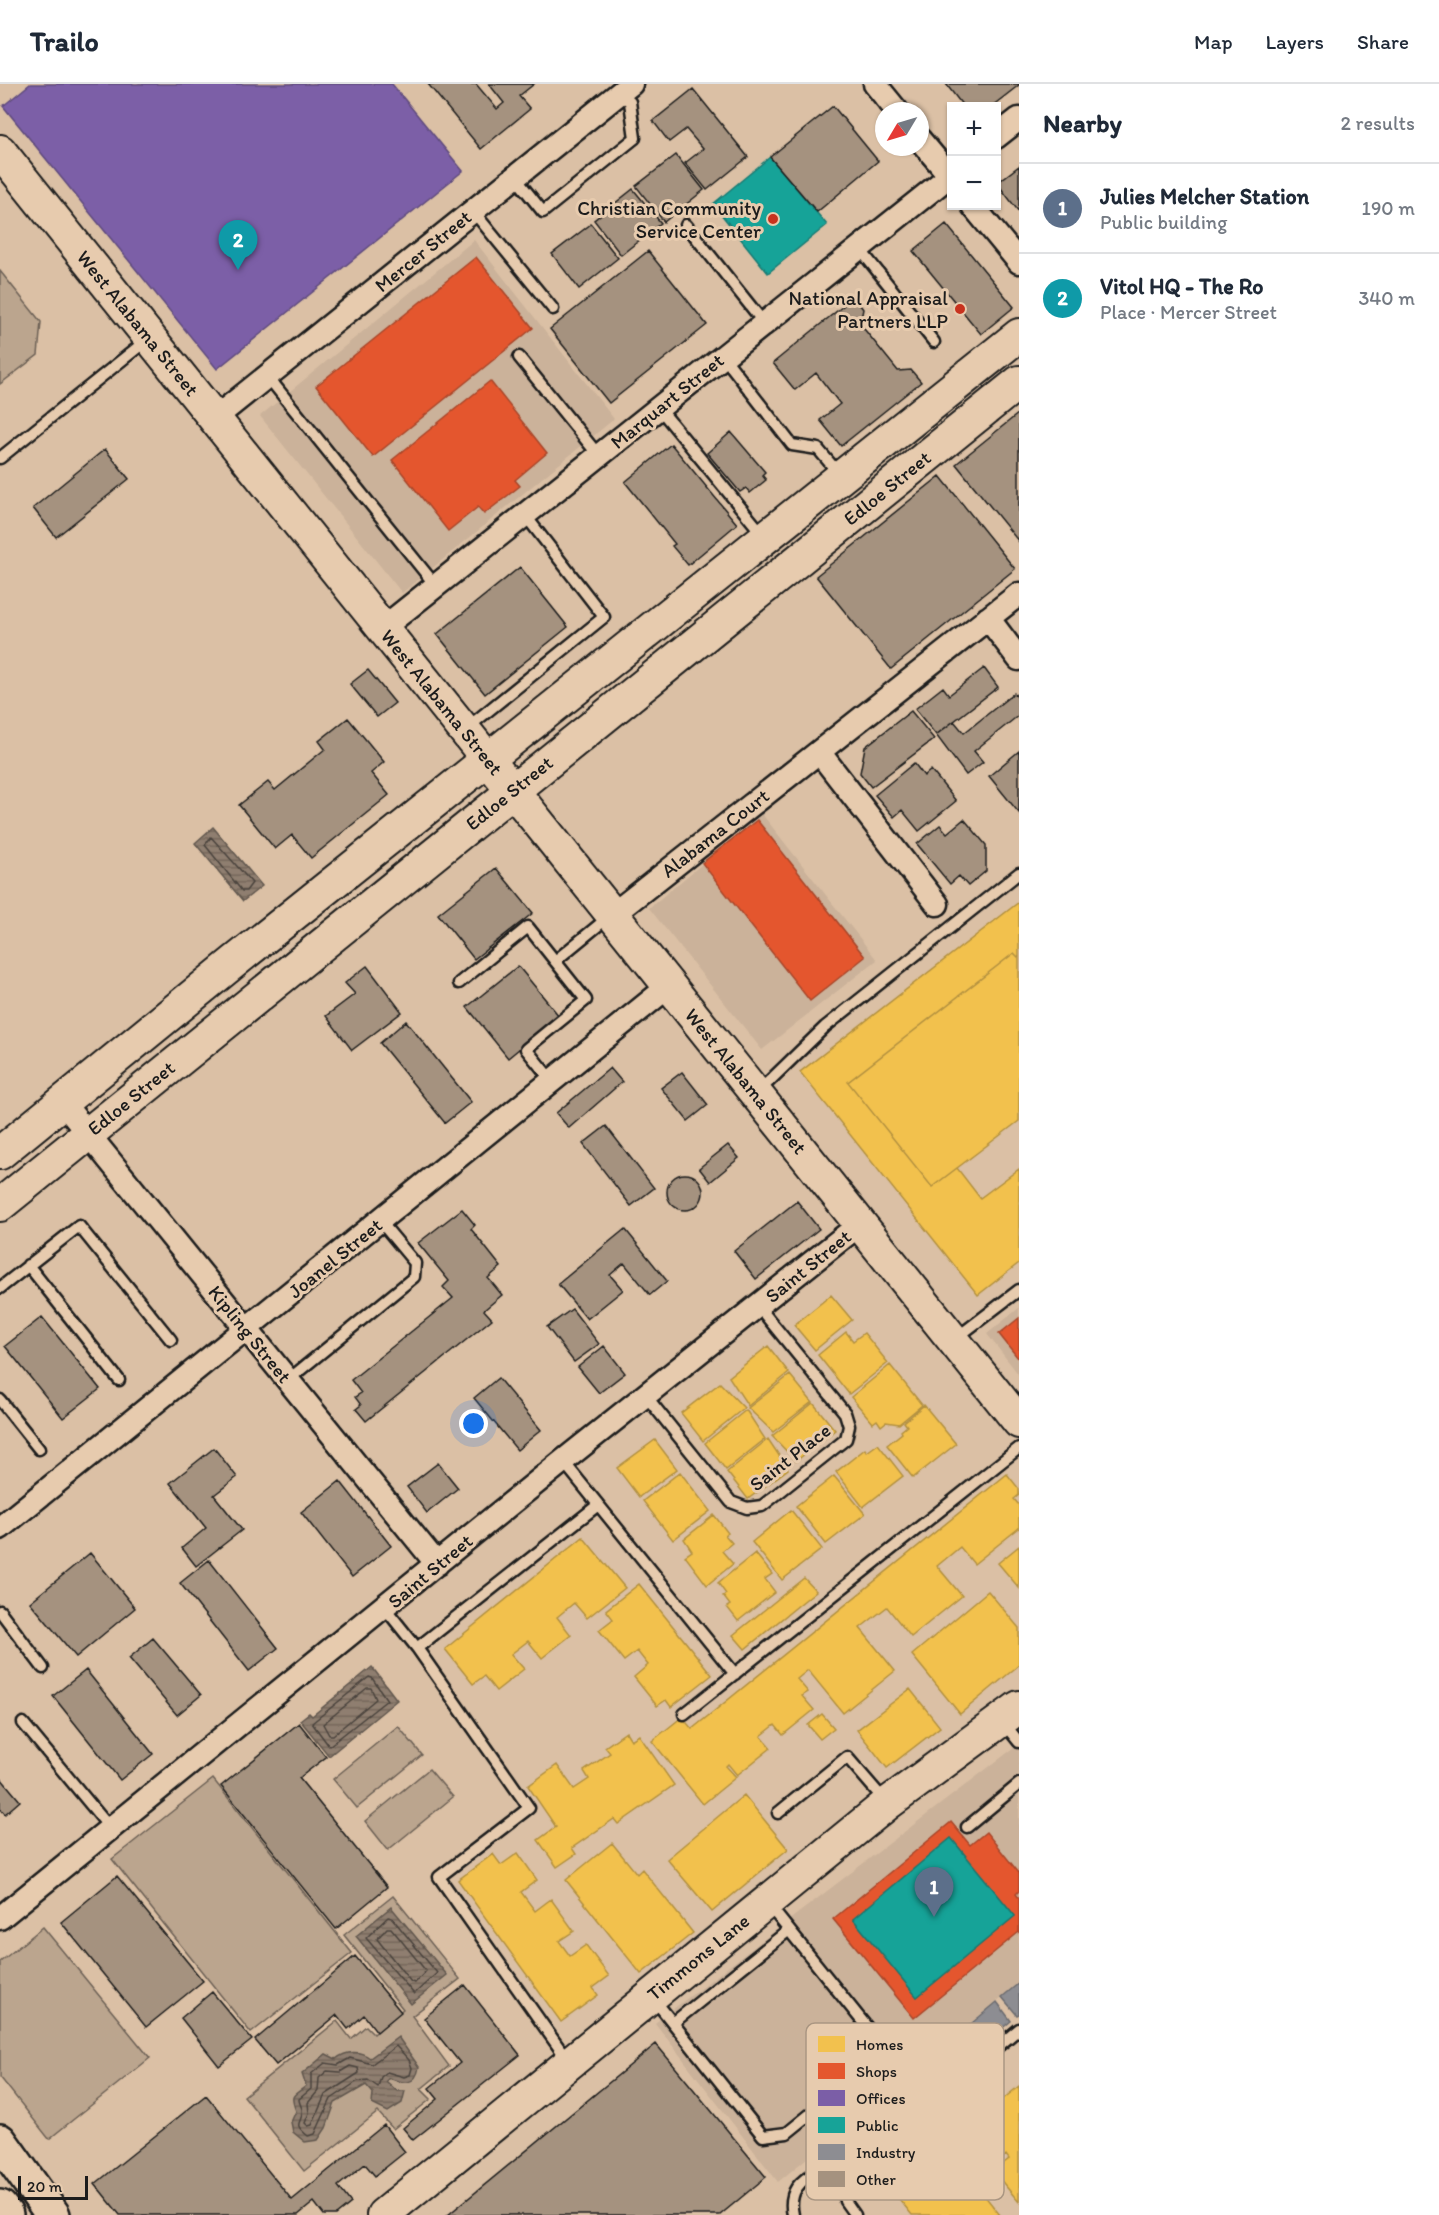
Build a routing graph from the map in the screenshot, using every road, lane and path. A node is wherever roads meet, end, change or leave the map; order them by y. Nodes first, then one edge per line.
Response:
1 (875, 84) edge
2 (626, 88) edge
3 (890, 102) edge
4 (1019, 119) edge
5 (1001, 133) edge
6 (929, 150) edge
7 (0, 151) edge
8 (947, 171) edge
9 (515, 177) junction
10 (947, 179) edge
11 (976, 210) edge
12 (473, 211) junction
13 (687, 225) dead end
14 (859, 248) junction
15 (1019, 262) edge
16 (553, 309) dead end
17 (764, 324) junction
18 (1019, 336) edge
19 (150, 338) junction
20 (934, 342) dead end
21 (723, 356) junction
22 (519, 357) dead end
23 (267, 377) junction
24 (1019, 382) edge
25 (660, 408) junction
26 (215, 418) junction
27 (599, 456) junction
28 (0, 458) edge
29 (842, 478) junction
30 (525, 515) junction
31 (766, 539) junction
32 (789, 568) junction
33 (436, 586) junction
34 (1019, 594) edge
35 (988, 618) junction
36 (383, 628) junction
37 (1019, 659) edge
38 (465, 730) junction
39 (819, 752) junction
40 (489, 761) junction
41 (513, 790) junction
42 (1019, 873) edge
43 (937, 904) dead end
44 (612, 915) junction
45 (555, 961) junction
46 (234, 962) junction
47 (459, 983) dead end
48 (669, 986) junction
49 (260, 994) junction
50 (552, 1081) junction
51 (756, 1094) junction
52 (63, 1103) junction
53 (87, 1133) junction
54 (0, 1154) edge
55 (0, 1205) edge
56 (380, 1221) junction
57 (860, 1224) junction
58 (28, 1265) junction
59 (0, 1288) edge
60 (1019, 1290) edge
61 (758, 1306) junction
62 (247, 1329) junction
63 (171, 1340) dead end
64 (954, 1340) junction
65 (119, 1380) dead end
66 (288, 1380) junction
67 (646, 1396) junction
68 (0, 1400) edge
69 (1019, 1422) edge
70 (1019, 1448) edge
71 (39, 1449) dead end
72 (563, 1461) junction
73 (598, 1504) junction
74 (0, 1528) edge
75 (437, 1564) junction
76 (385, 1608) junction
77 (0, 1611) edge
78 (417, 1648) junction
79 (43, 1668) dead end
80 (735, 1674) junction
81 (684, 1714) dead end
82 (23, 1723) dead end
83 (1013, 1723) edge
84 (1019, 1784) edge
85 (887, 1804) junction
86 (778, 1813) dead end
87 (967, 1827) dead end
88 (110, 1828) junction
89 (766, 1902) junction
90 (0, 1918) edge
91 (789, 1930) junction
92 (651, 1996) junction
93 (673, 2023) junction
94 (863, 2023) edge
95 (1019, 2029) edge
96 (1004, 2041) edge
97 (569, 2062) junction
98 (806, 2117) edge
99 (0, 2141) edge
100 (806, 2177) edge
101 (845, 2200) edge
102 (0, 2207) edge
103 (39, 2210) edge
104 (6, 2215) edge
105 (383, 2215) edge
106 (793, 2215) edge
107 (855, 2215) edge

1 - 3 street
2 - 9 street, Mercer Street
2 - 9 lane
4 - 5 street
6 - 8 street
7 - 19 main road, West Alabama Street
9 - 12 street, Mercer Street
10 - 14 street, Marquart Street
11 - 15 street
12 - 16 lane
12 - 23 street, Mercer Street
13 - 17 lane
14 - 17 street, Marquart Street
14 - 20 lane
17 - 21 street, Marquart Street
18 - 29 main road, Edloe Street
19 - 26 main road, West Alabama Street
19 - 28 lane
21 - 25 street, Marquart Street
21 - 29 lane
22 - 27 lane
23 - 26 street, Mercer Street
23 - 33 lane
24 - 32 main road, Edloe Street
25 - 27 street, Marquart Street
25 - 31 lane
26 - 36 main road, West Alabama Street
27 - 30 street, Marquart Street
29 - 31 main road, Edloe Street
30 - 33 street, Marquart Street
30 - 38 lane
31 - 32 main road
31 - 40 main road, Edloe Street
32 - 41 main road, Edloe Street
33 - 36 street, Marquart Street
34 - 35 street, Alabama Court
35 - 37 street
35 - 39 street, Alabama Court
36 - 38 main road, West Alabama Street
38 - 40 main road, West Alabama Street
39 - 43 street
39 - 44 street, Alabama Court
40 - 41 main road, West Alabama Street
40 - 46 main road, Edloe Street
41 - 44 main road, West Alabama Street
41 - 49 main road, Edloe Street
42 - 51 lane
44 - 45 lane
44 - 48 main road, West Alabama Street
45 - 47 lane
45 - 50 lane
46 - 49 main road
46 - 52 main road, Edloe Street
48 - 50 street, Joanel Street
48 - 51 main road, West Alabama Street
49 - 53 main road, Edloe Street
50 - 56 street, Joanel Street
51 - 57 main road, West Alabama Street
52 - 53 street, Kipling Street
52 - 54 main road, Edloe Street
53 - 55 main road, Edloe Street
53 - 62 street, Kipling Street
56 - 62 street, Joanel Street
56 - 66 lane
57 - 61 street, Saint Street
57 - 64 main road, West Alabama Street
58 - 59 lane
58 - 63 lane
58 - 65 lane
60 - 64 lane
61 - 67 street, Saint Street
61 - 67 lane, Saint Place
62 - 66 street, Kipling Street
62 - 74 street, Joanel Street
64 - 69 main road, West Alabama Street
66 - 75 street, Kipling Street
67 - 72 street, Saint Street
68 - 71 lane
70 - 80 lane
72 - 73 lane
72 - 75 street, Saint Street
73 - 78 lane
73 - 80 lane
75 - 76 street, Saint Street
76 - 78 lane
76 - 88 street, Saint Street
77 - 79 lane
78 - 97 lane
80 - 81 lane
82 - 88 lane
83 - 85 main road, Timmons Lane
84 - 87 lane
85 - 86 lane
85 - 89 main road, Timmons Lane
88 - 90 street, Saint Street
89 - 91 lane
89 - 92 main road, Timmons Lane
91 - 93 lane
91 - 94 lane
92 - 93 lane
92 - 97 main road, Timmons Lane
93 - 98 lane
95 - 96 lane
97 - 105 main road, Timmons Lane
99 - 103 main road
100 - 106 lane
101 - 107 lane
102 - 104 main road

